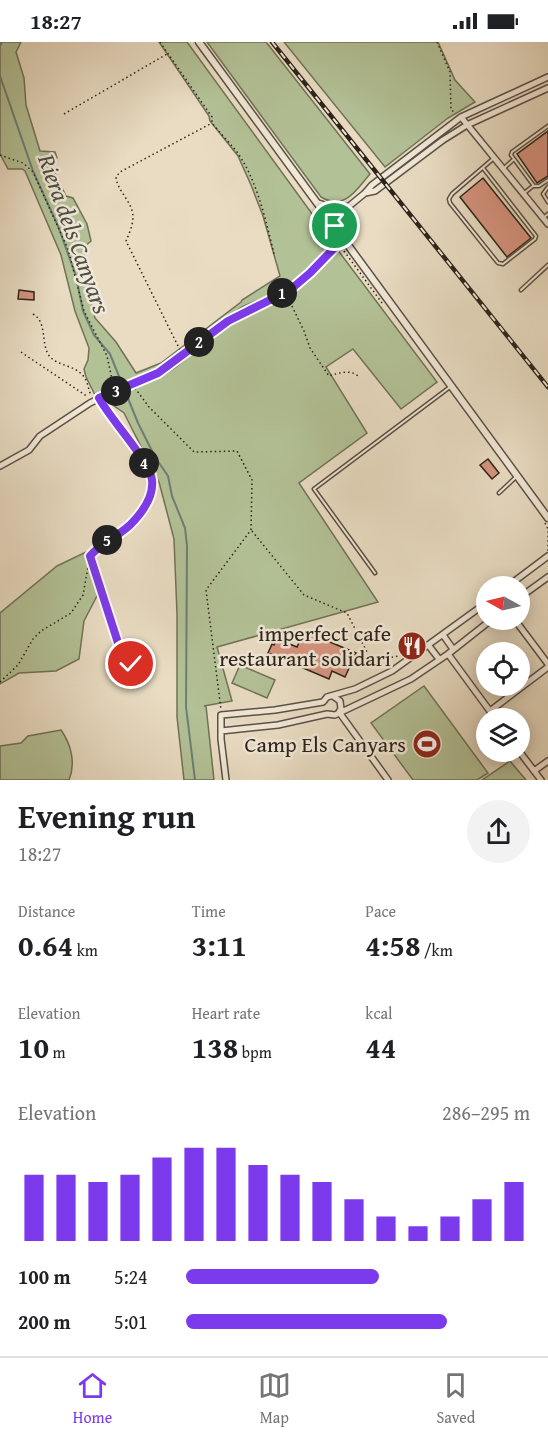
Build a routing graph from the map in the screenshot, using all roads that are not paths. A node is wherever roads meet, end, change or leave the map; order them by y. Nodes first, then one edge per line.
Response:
1 (199, 42) edge
2 (548, 77) edge
3 (548, 88) edge
4 (461, 117) junction
5 (467, 125) junction
6 (548, 126) edge
7 (495, 158) junction
8 (513, 160) junction
9 (483, 168) junction
10 (503, 169) junction
11 (548, 180) edge
12 (534, 186) junction
13 (548, 187) edge
14 (365, 194) junction
15 (523, 194) junction
16 (317, 202) junction
17 (548, 202) edge
18 (348, 207) junction
19 (545, 216) edge
20 (548, 224) edge
21 (345, 241) junction
22 (548, 265) edge
23 (521, 290) dead end
24 (132, 384) road end
25 (451, 386) junction
26 (114, 391) road end
27 (0, 466) edge
28 (517, 476) junction
29 (499, 493) dead end
30 (546, 519) edge
31 (548, 556) edge
32 (375, 573) dead end
33 (521, 576) edge
34 (548, 577) edge
35 (530, 590) edge
36 (476, 610) edge
37 (478, 630) edge
38 (522, 630) edge
39 (443, 635) junction
40 (429, 646) junction
41 (453, 649) junction
42 (447, 654) junction
43 (440, 659) junction
44 (548, 665) edge
45 (333, 696) junction
46 (323, 702) junction
47 (488, 708) edge
48 (494, 708) edge
49 (339, 712) junction
50 (327, 714) junction
51 (221, 731) junction
52 (548, 761) edge
53 (527, 762) edge
54 (534, 771) junction
55 (226, 780) edge
56 (388, 780) edge
57 (541, 780) edge

1 - 16 street
2 - 4 street
3 - 5 street
4 - 5 street
4 - 14 street
5 - 7 street
5 - 14 street
6 - 8 lane
7 - 9 lane
7 - 10 street
8 - 10 lane
8 - 12 lane
9 - 9 lane
10 - 15 street
11 - 12 lane
12 - 15 lane
13 - 17 lane
14 - 18 street
15 - 19 street
16 - 18 street
16 - 21 street
18 - 21 street
19 - 20 street
21 - 24 street
21 - 25 street
22 - 23 lane
25 - 28 street
25 - 32 lane
26 - 27 street
28 - 29 lane
28 - 30 street
31 - 33 street
34 - 35 street
36 - 39 street
37 - 41 street
38 - 44 street
39 - 40 street
39 - 41 street
40 - 43 street
40 - 45 street
41 - 42 street
42 - 43 street
42 - 47 street
43 - 49 street
44 - 48 street
45 - 46 street
45 - 49 street
46 - 50 street
46 - 51 street
49 - 50 street
49 - 56 street
50 - 51 street
51 - 55 street
52 - 54 street
53 - 54 street
54 - 57 street

